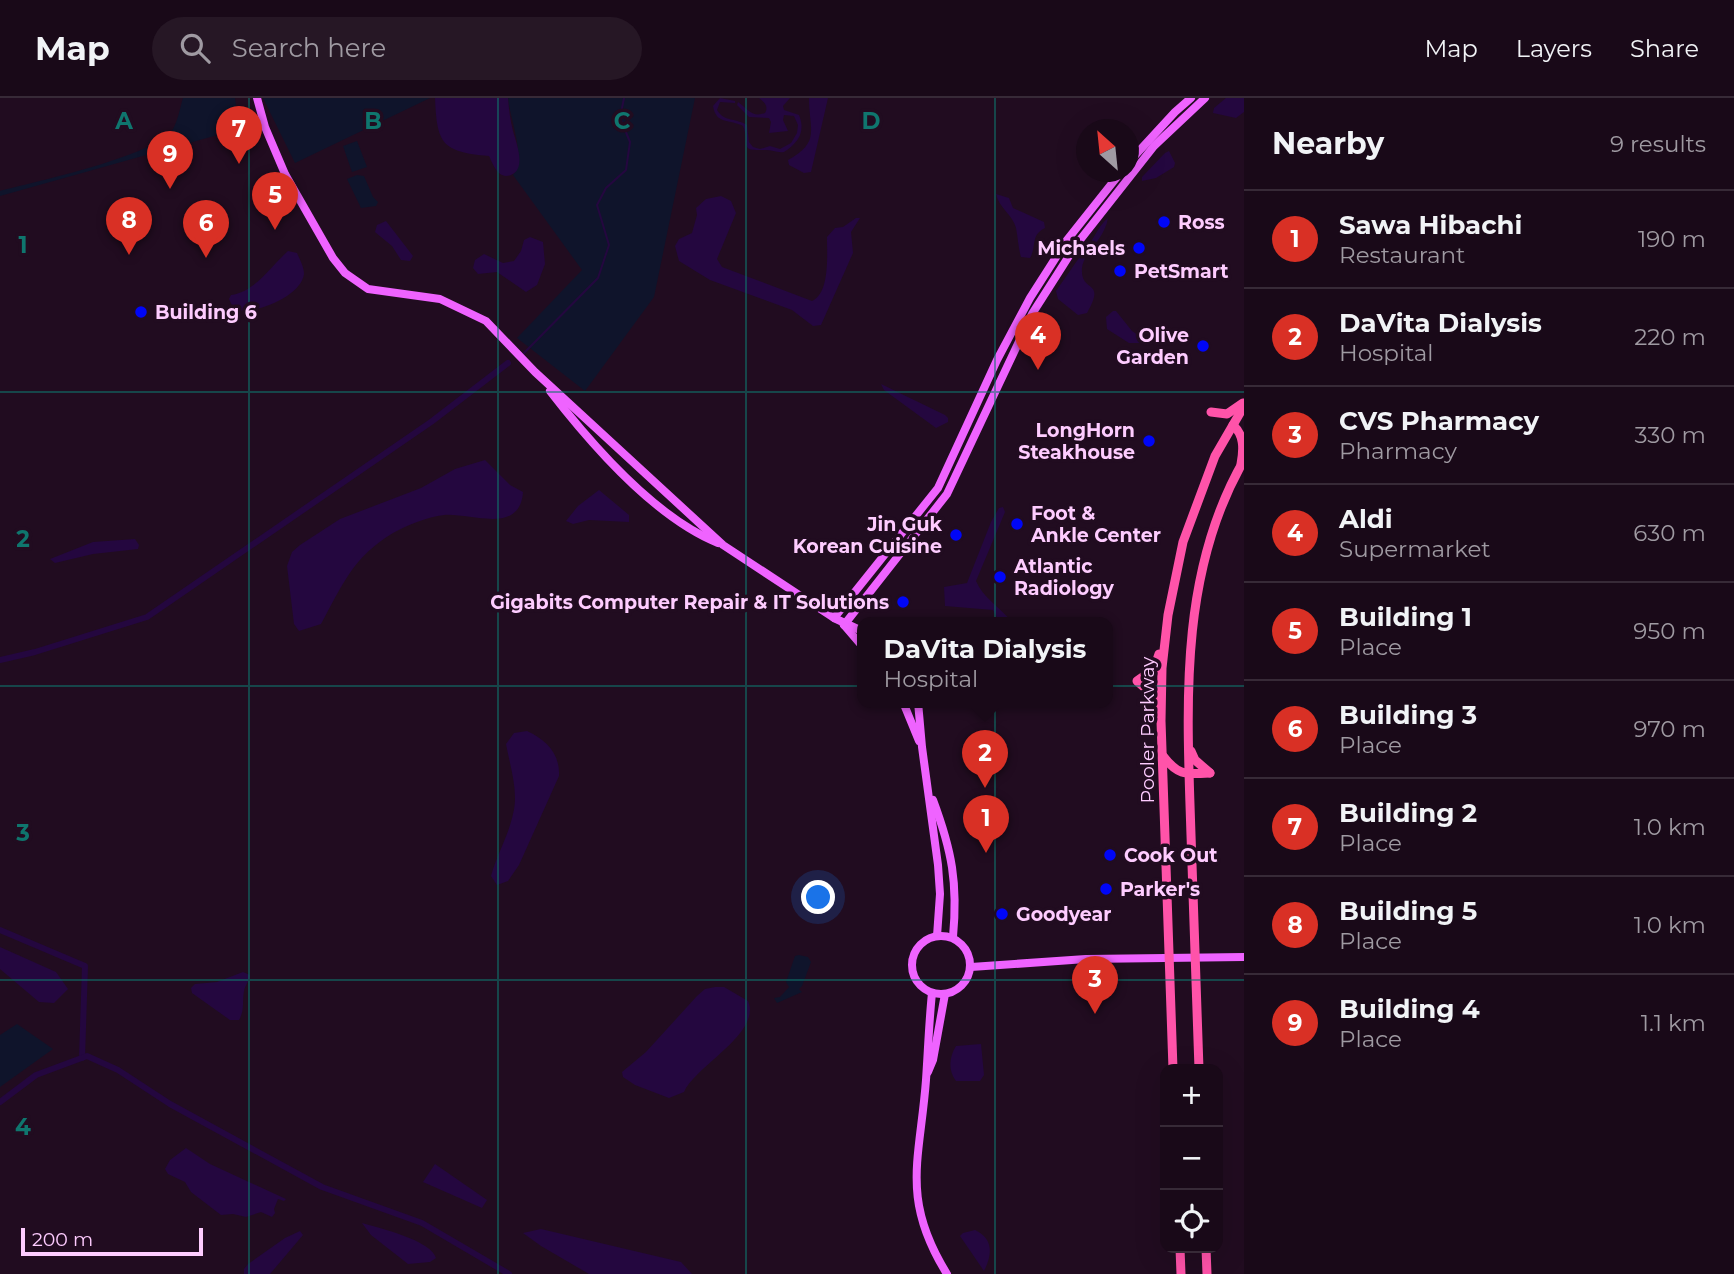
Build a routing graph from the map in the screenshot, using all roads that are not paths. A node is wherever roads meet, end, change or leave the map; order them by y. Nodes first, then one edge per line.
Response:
1 (257, 98) edge
2 (1191, 98) edge
3 (1205, 98) edge
4 (1139, 152) edge
5 (1113, 182) edge
6 (535, 372) junction
7 (1244, 404) edge
8 (1210, 412) dead end
9 (1233, 425) junction
10 (1243, 462) edge
11 (723, 545) junction
12 (1168, 615) junction
13 (834, 618) junction
14 (844, 625) junction
15 (857, 629) edge
16 (857, 639) edge
17 (906, 708) edge
18 (919, 708) edge
19 (1161, 722) junction
20 (1188, 741) junction
21 (922, 747) junction
22 (1162, 755) junction
23 (1210, 773) junction
24 (1189, 774) junction
25 (930, 792) junction
26 (1190, 801) junction
27 (937, 936) junction
28 (953, 937) junction
29 (1244, 957) edge
30 (1168, 958) junction
31 (1195, 958) junction
32 (971, 967) junction
33 (932, 993) junction
34 (945, 994) junction
35 (1173, 1064) edge
36 (1199, 1064) edge
37 (926, 1078) junction
38 (1181, 1253) edge
39 (1206, 1253) edge
40 (947, 1274) edge
41 (1181, 1274) edge
42 (1207, 1274) edge

1 - 6 street
2 - 4 street
3 - 14 street
5 - 13 street
6 - 11 street
6 - 11 street
7 - 8 main road
7 - 9 main road, Pooler Parkway
9 - 10 main road
9 - 12 main road, Pooler Parkway
10 - 20 main road, Pooler Parkway
11 - 13 street
12 - 19 main road, Pooler Parkway
12 - 19 main road
13 - 14 street
14 - 15 street
14 - 16 street
17 - 21 street
18 - 21 street
19 - 22 main road, Pooler Parkway
20 - 23 main road
20 - 24 main road, Pooler Parkway
21 - 25 street
22 - 24 main road
22 - 30 main road, Pooler Parkway
23 - 24 main road
23 - 26 main road
24 - 26 main road, Pooler Parkway
25 - 27 street
25 - 28 street
26 - 31 main road, Pooler Parkway
27 - 28 street
27 - 33 street
28 - 32 street
29 - 31 street
30 - 31 street
30 - 32 street
30 - 35 main road, Pooler Parkway
31 - 36 main road, Pooler Parkway
32 - 34 street
33 - 34 street
33 - 37 street
34 - 37 street
37 - 40 street
38 - 41 main road
39 - 42 main road

